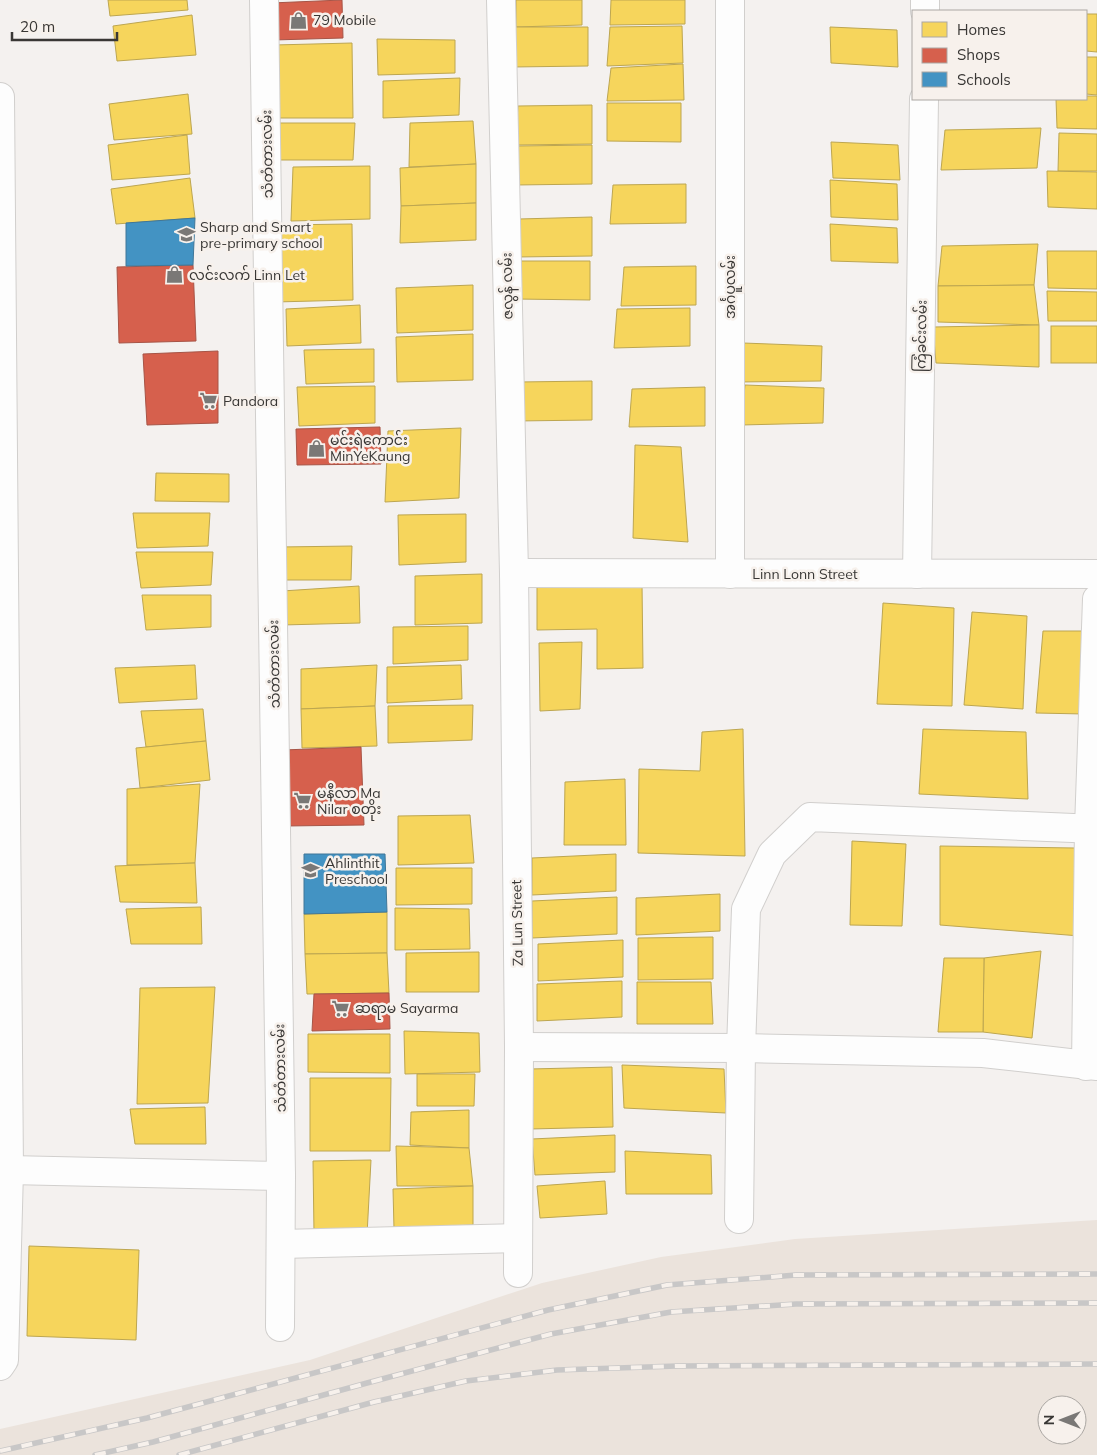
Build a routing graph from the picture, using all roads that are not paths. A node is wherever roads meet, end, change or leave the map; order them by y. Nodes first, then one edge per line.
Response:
1 (264, 0) edge
2 (501, 0) edge
3 (730, 0) edge
4 (0, 97) edge
5 (924, 100) edge
6 (514, 573) junction
7 (730, 574) junction
8 (918, 574) junction
9 (1097, 574) edge
10 (1097, 599) edge
11 (1093, 828) edge
12 (519, 1047) junction
13 (740, 1048) junction
14 (1092, 1066) edge
15 (9, 1170) junction
16 (281, 1176) junction
17 (739, 1219) dead end
18 (518, 1238) junction
19 (281, 1244) junction
20 (518, 1273) dead end
21 (280, 1327) dead end
22 (0, 1366) edge

1 - 16 street, သံတံတားလမ်း
2 - 6 street, ဇလွန် လမ်း
3 - 7 street, အင်္ဂပူလမ်း
4 - 15 street
5 - 8 street, ကြံခင်းလမ်း
6 - 7 street, Linn Lonn Street
6 - 12 street, Za Lun Street
7 - 8 street, Linn Lonn Street
8 - 9 street, Linn Lonn Street
10 - 11 street
11 - 13 street
11 - 14 street
12 - 13 street
12 - 18 street, Za Lun Street
13 - 14 street
13 - 17 street
15 - 16 street
15 - 22 street
16 - 19 street, သံတံတားလမ်း
18 - 19 street
18 - 20 street, Za Lun Street
19 - 21 street, သံတံတားလမ်း

